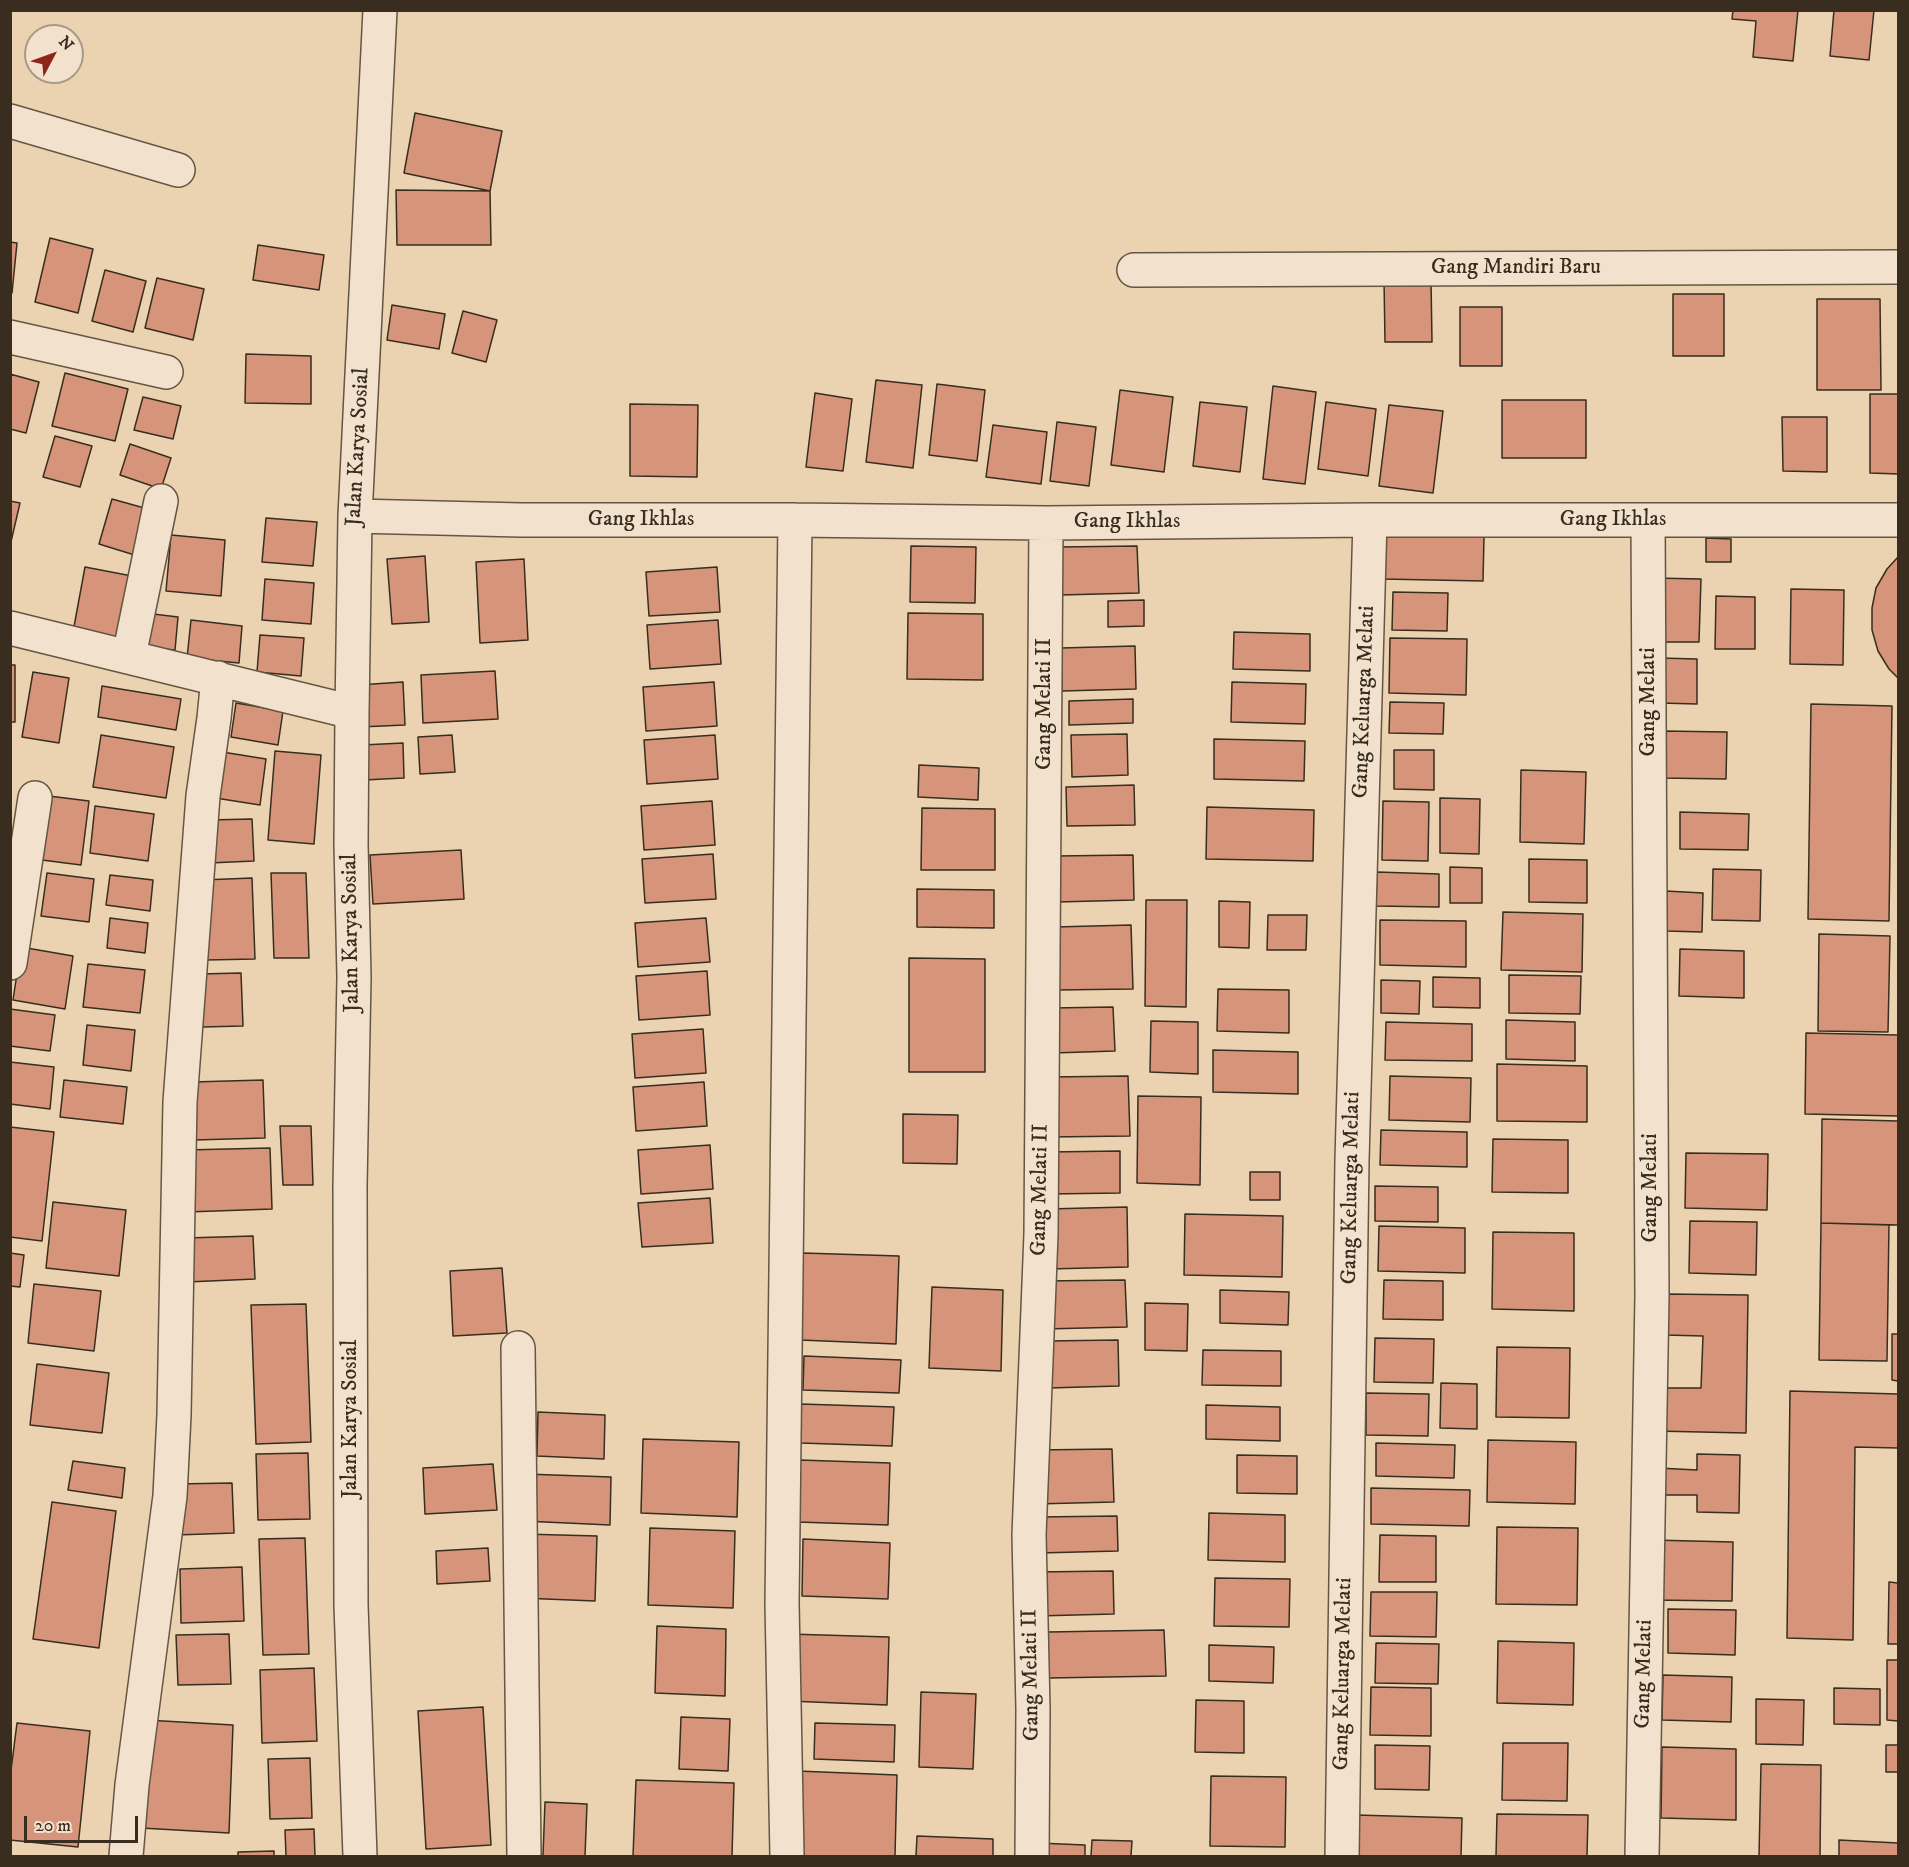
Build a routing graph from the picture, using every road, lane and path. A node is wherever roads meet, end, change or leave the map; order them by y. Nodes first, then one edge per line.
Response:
1 (380, 10) edge
2 (10, 121) edge
3 (178, 170) dead end
4 (1899, 267) edge
5 (1134, 270) dead end
6 (10, 337) edge
7 (166, 372) dead end
8 (161, 501) dead end
9 (355, 516) junction
10 (795, 519) junction
11 (1648, 519) junction
12 (1370, 520) junction
13 (1899, 520) edge
14 (1046, 523) junction
15 (10, 628) edge
16 (129, 656) junction
17 (218, 678) junction
18 (352, 712) junction
19 (35, 798) dead end
20 (10, 963) edge
21 (518, 1348) dead end
22 (126, 1857) edge
23 (360, 1857) edge
24 (524, 1857) edge
25 (787, 1857) edge
26 (1032, 1857) edge
27 (1342, 1857) edge
28 (1642, 1857) edge

1 - 9 street, Jalan Karya Sosial
2 - 3 street
4 - 5 street, Gang Mandiri Baru
6 - 7 street
8 - 16 street
9 - 10 street, Gang Ikhlas
9 - 18 street, Jalan Karya Sosial
10 - 14 street, Gang Ikhlas
10 - 25 street
11 - 12 street, Gang Ikhlas
11 - 13 street, Gang Ikhlas
11 - 28 street, Gang Melati
12 - 14 street, Gang Ikhlas
12 - 27 street, Gang Keluarga Melati
14 - 26 street, Gang Melati II
15 - 16 street
16 - 17 street
17 - 18 street
17 - 22 street
18 - 23 street, Jalan Karya Sosial
19 - 20 street
21 - 24 street

